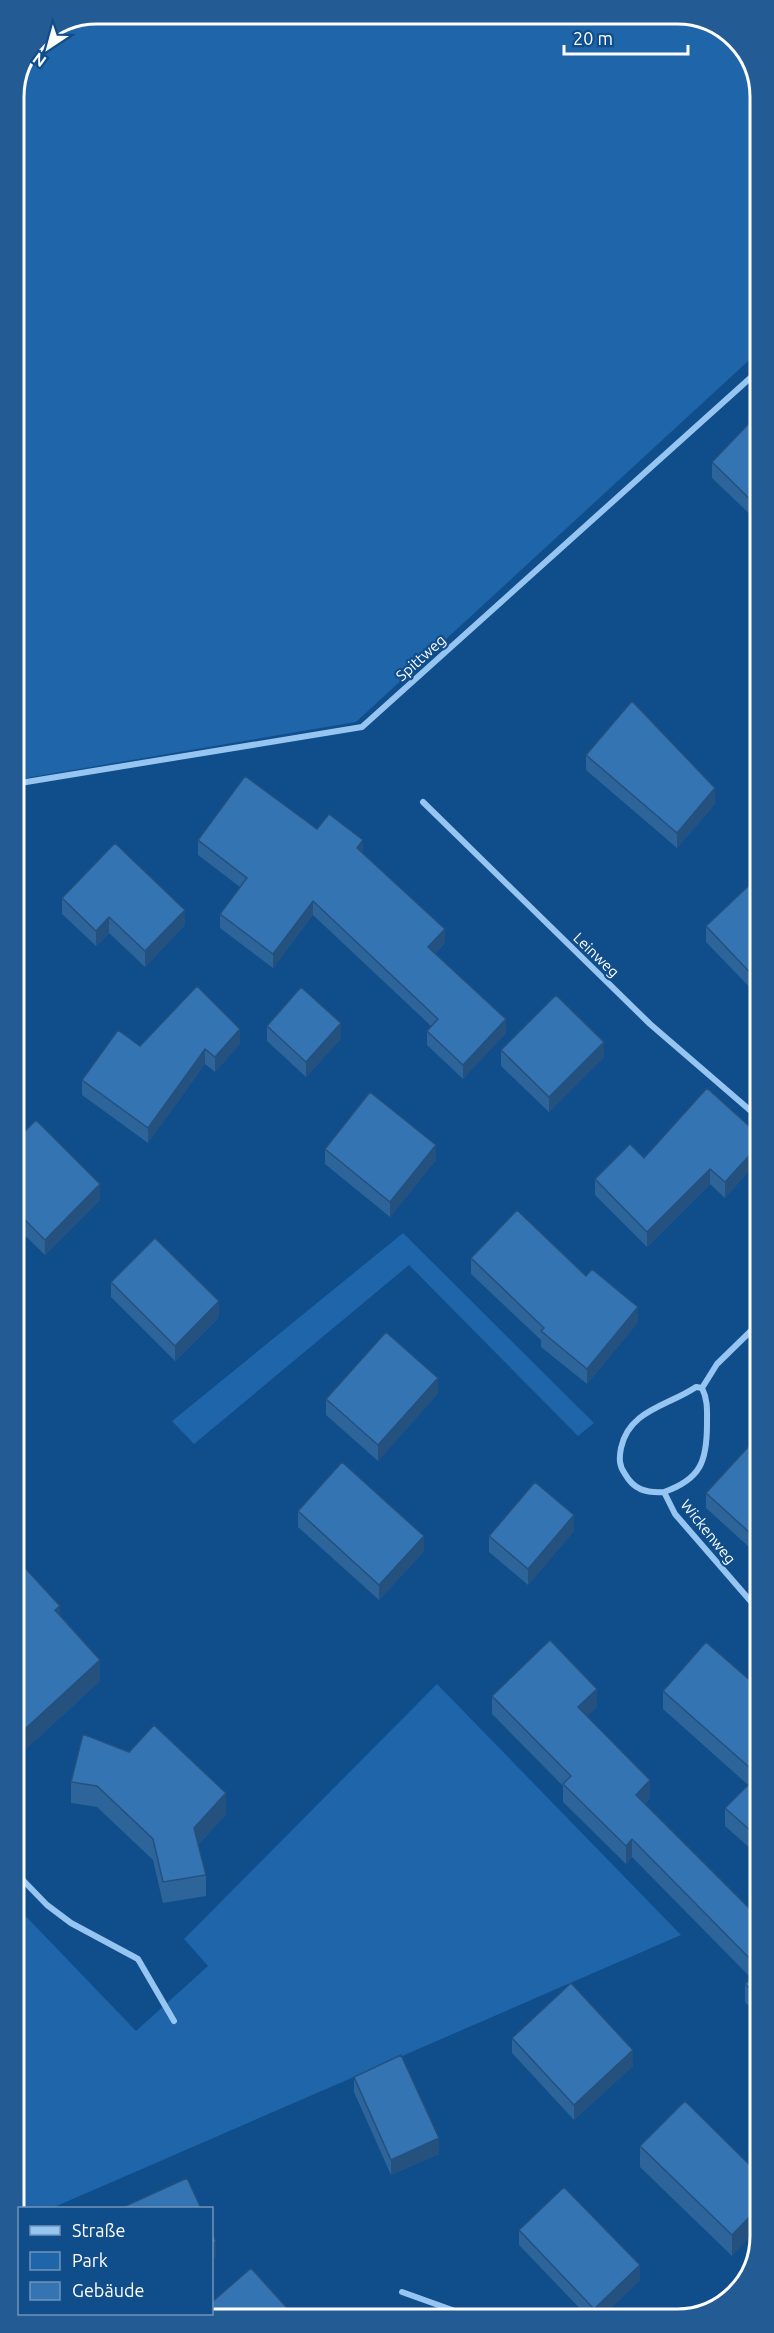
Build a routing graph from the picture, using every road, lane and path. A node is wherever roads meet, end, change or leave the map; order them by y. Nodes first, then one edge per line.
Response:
1 (750, 378) edge
2 (24, 783) edge
3 (423, 802) dead end
4 (750, 1110) edge
5 (750, 1332) edge
6 (702, 1388) junction
7 (664, 1492) junction
8 (750, 1600) edge
9 (24, 1881) edge
10 (174, 2021) dead end
11 (402, 2292) dead end
12 (449, 2309) edge

1 - 2 street, Spittweg
3 - 4 street, Leinweg
5 - 6 street
6 - 7 street, Wickenweg
6 - 7 street, Wickenweg
7 - 8 street, Wickenweg
9 - 10 street
11 - 12 street

